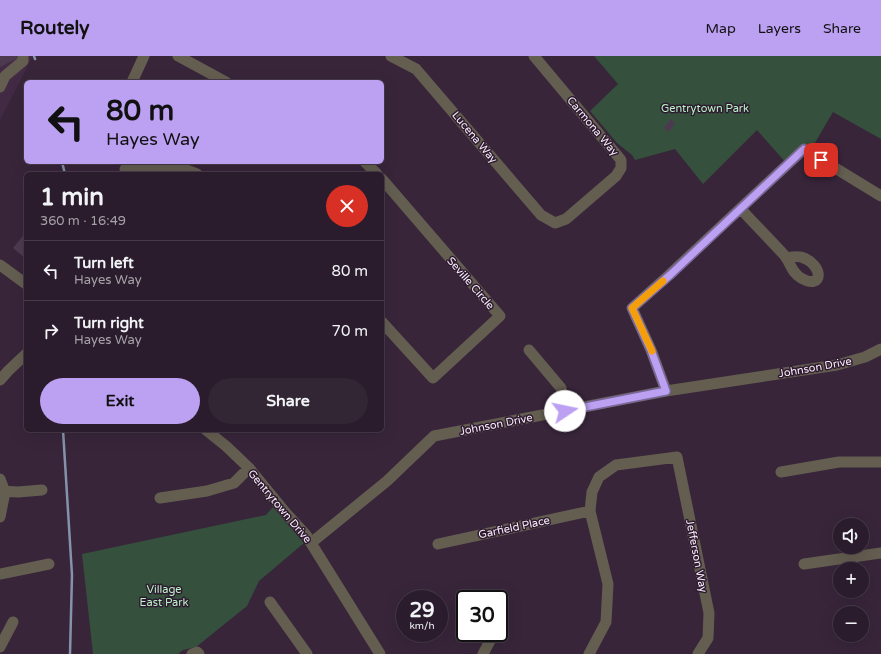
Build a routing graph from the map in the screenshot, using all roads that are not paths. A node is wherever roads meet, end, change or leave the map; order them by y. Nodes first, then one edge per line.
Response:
1 (23, 56) edge
2 (144, 56) edge
3 (178, 56) edge
4 (391, 56) edge
5 (534, 56) edge
6 (133, 80) edge
7 (222, 80) edge
8 (0, 87) edge
9 (367, 164) edge
10 (125, 168) edge
11 (192, 172) edge
12 (376, 172) edge
13 (384, 181) edge
14 (881, 196) edge
15 (741, 209) junction
16 (555, 223) joint
17 (786, 258) dead end
18 (0, 265) edge
19 (24, 283) edge
20 (384, 324) edge
21 (881, 349) edge
22 (530, 350) dead end
23 (24, 356) edge
24 (0, 380) edge
25 (666, 391) junction
26 (565, 411) junction
27 (208, 432) edge
28 (881, 462) edge
29 (249, 468) junction
30 (781, 472) dead end
31 (0, 479) edge
32 (42, 490) dead end
33 (2, 491) edge
34 (160, 498) dead end
35 (590, 511) junction
36 (0, 517) edge
37 (311, 543) junction
38 (438, 544) dead end
39 (881, 553) edge
40 (48, 564) dead end
41 (804, 564) dead end
42 (0, 574) edge
43 (270, 602) dead end
44 (13, 622) dead end
45 (489, 642) edge
46 (0, 647) edge
47 (192, 654) edge
48 (199, 654) edge
49 (307, 654) edge
50 (380, 654) edge
51 (483, 654) edge
52 (589, 654) edge
53 (698, 654) edge

1 - 8 street
2 - 6 street
3 - 7 street
4 - 16 street, Lucena Way
5 - 16 street, Carmona Way
9 - 12 street
10 - 11 street
13 - 20 street, Seville Circle
14 - 15 street
15 - 17 street
15 - 25 street
18 - 19 street
21 - 25 street, Johnson Drive
22 - 26 street
23 - 24 street
25 - 26 street, Johnson Drive
26 - 37 street, Johnson Drive
27 - 29 street, Gentrytown Drive
28 - 30 street
29 - 34 street
29 - 37 street, Gentrytown Drive
31 - 33 street
32 - 33 street
33 - 36 street
35 - 38 street, Garfield Place
35 - 52 street
35 - 53 street, Jefferson Way
37 - 50 street, Gentrytown Drive
39 - 41 street
40 - 42 street
43 - 49 street
44 - 46 street
45 - 51 street
47 - 48 street

